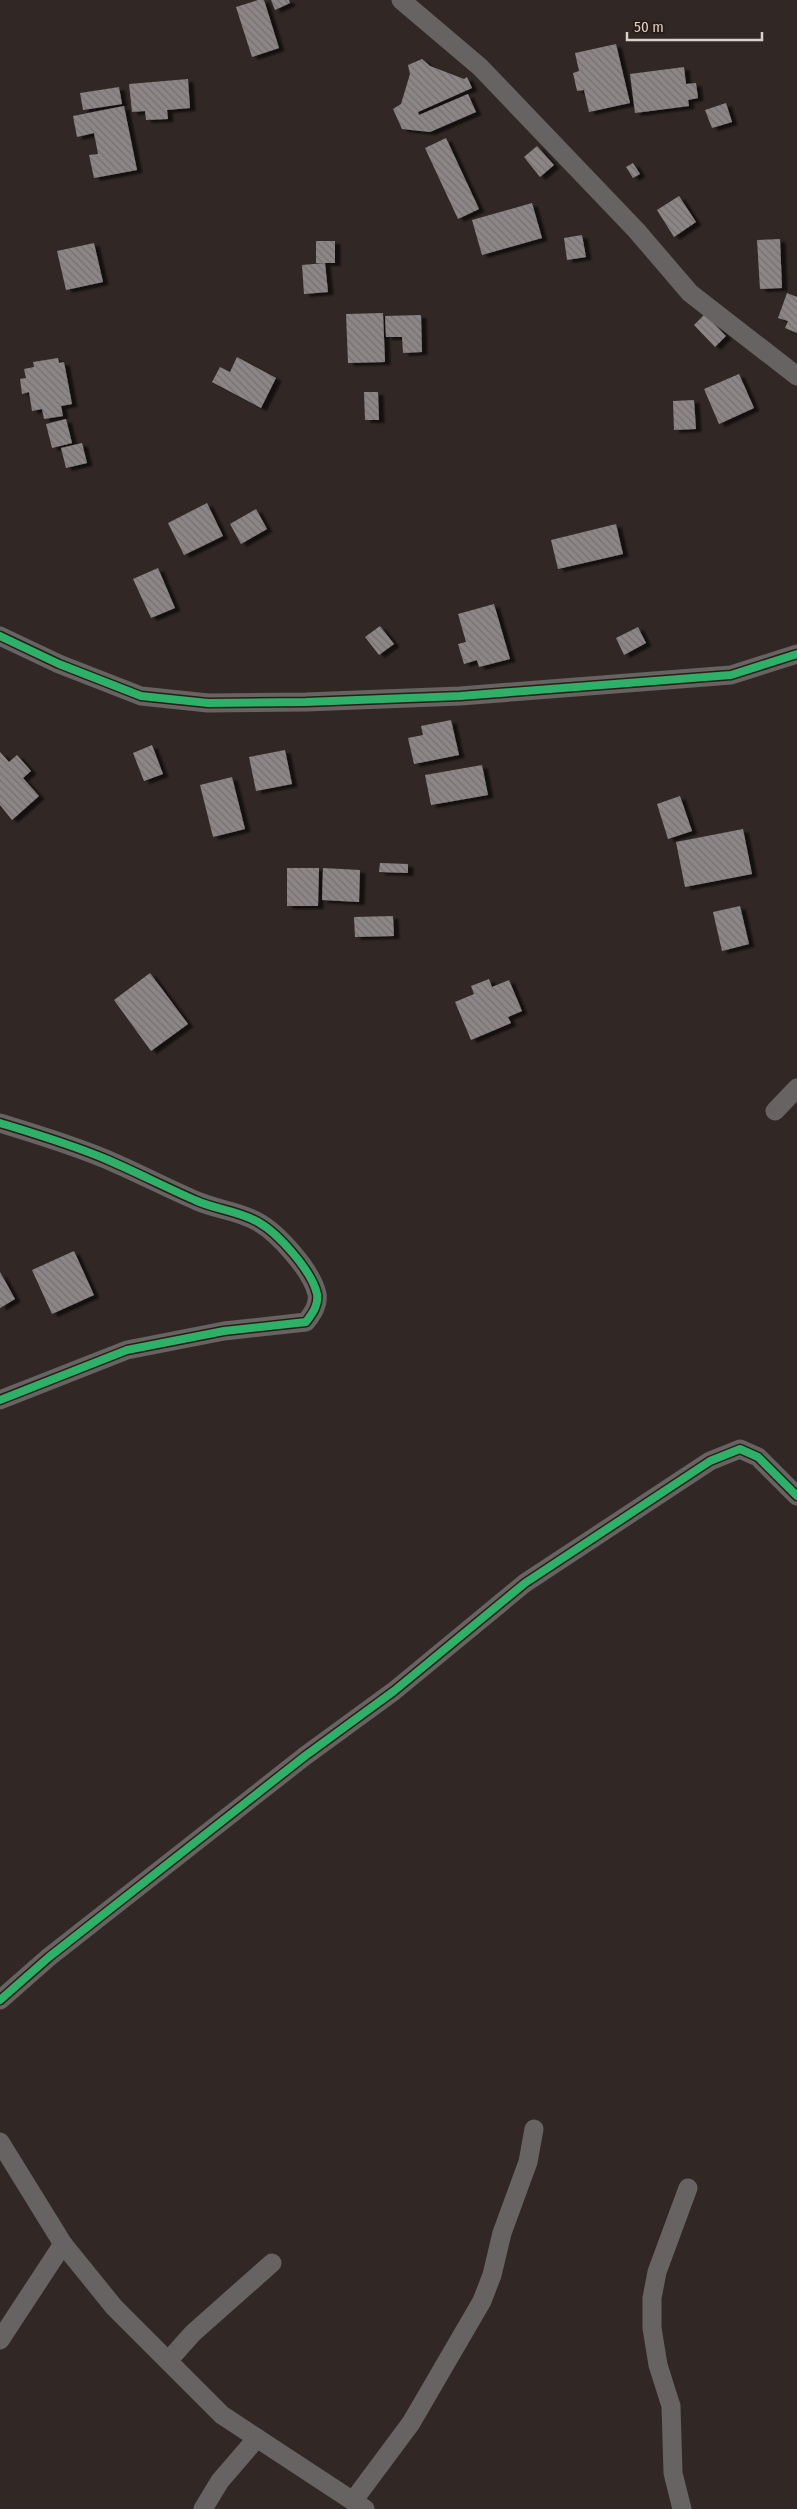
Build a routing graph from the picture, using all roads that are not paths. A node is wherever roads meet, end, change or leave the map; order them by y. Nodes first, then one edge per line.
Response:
1 (401, 0) edge
2 (797, 376) edge
3 (0, 636) edge
4 (797, 654) edge
5 (797, 1088) edge
6 (775, 1111) dead end
7 (0, 1124) edge
8 (0, 1400) edge
9 (797, 1496) edge
10 (0, 2000) edge
11 (534, 2128) dead end
12 (0, 2142) edge
13 (688, 2188) dead end
14 (63, 2244) junction
15 (272, 2264) dead end
16 (0, 2340) edge
17 (168, 2361) junction
18 (257, 2438) junction
19 (359, 2505) edge
20 (203, 2509) edge
21 (682, 2509) edge

1 - 2 street
3 - 4 street
5 - 6 street
7 - 8 street
9 - 10 street
11 - 19 street
12 - 14 street
13 - 21 street
14 - 16 street
14 - 17 street
15 - 17 street
17 - 18 street
18 - 19 street
18 - 20 street

